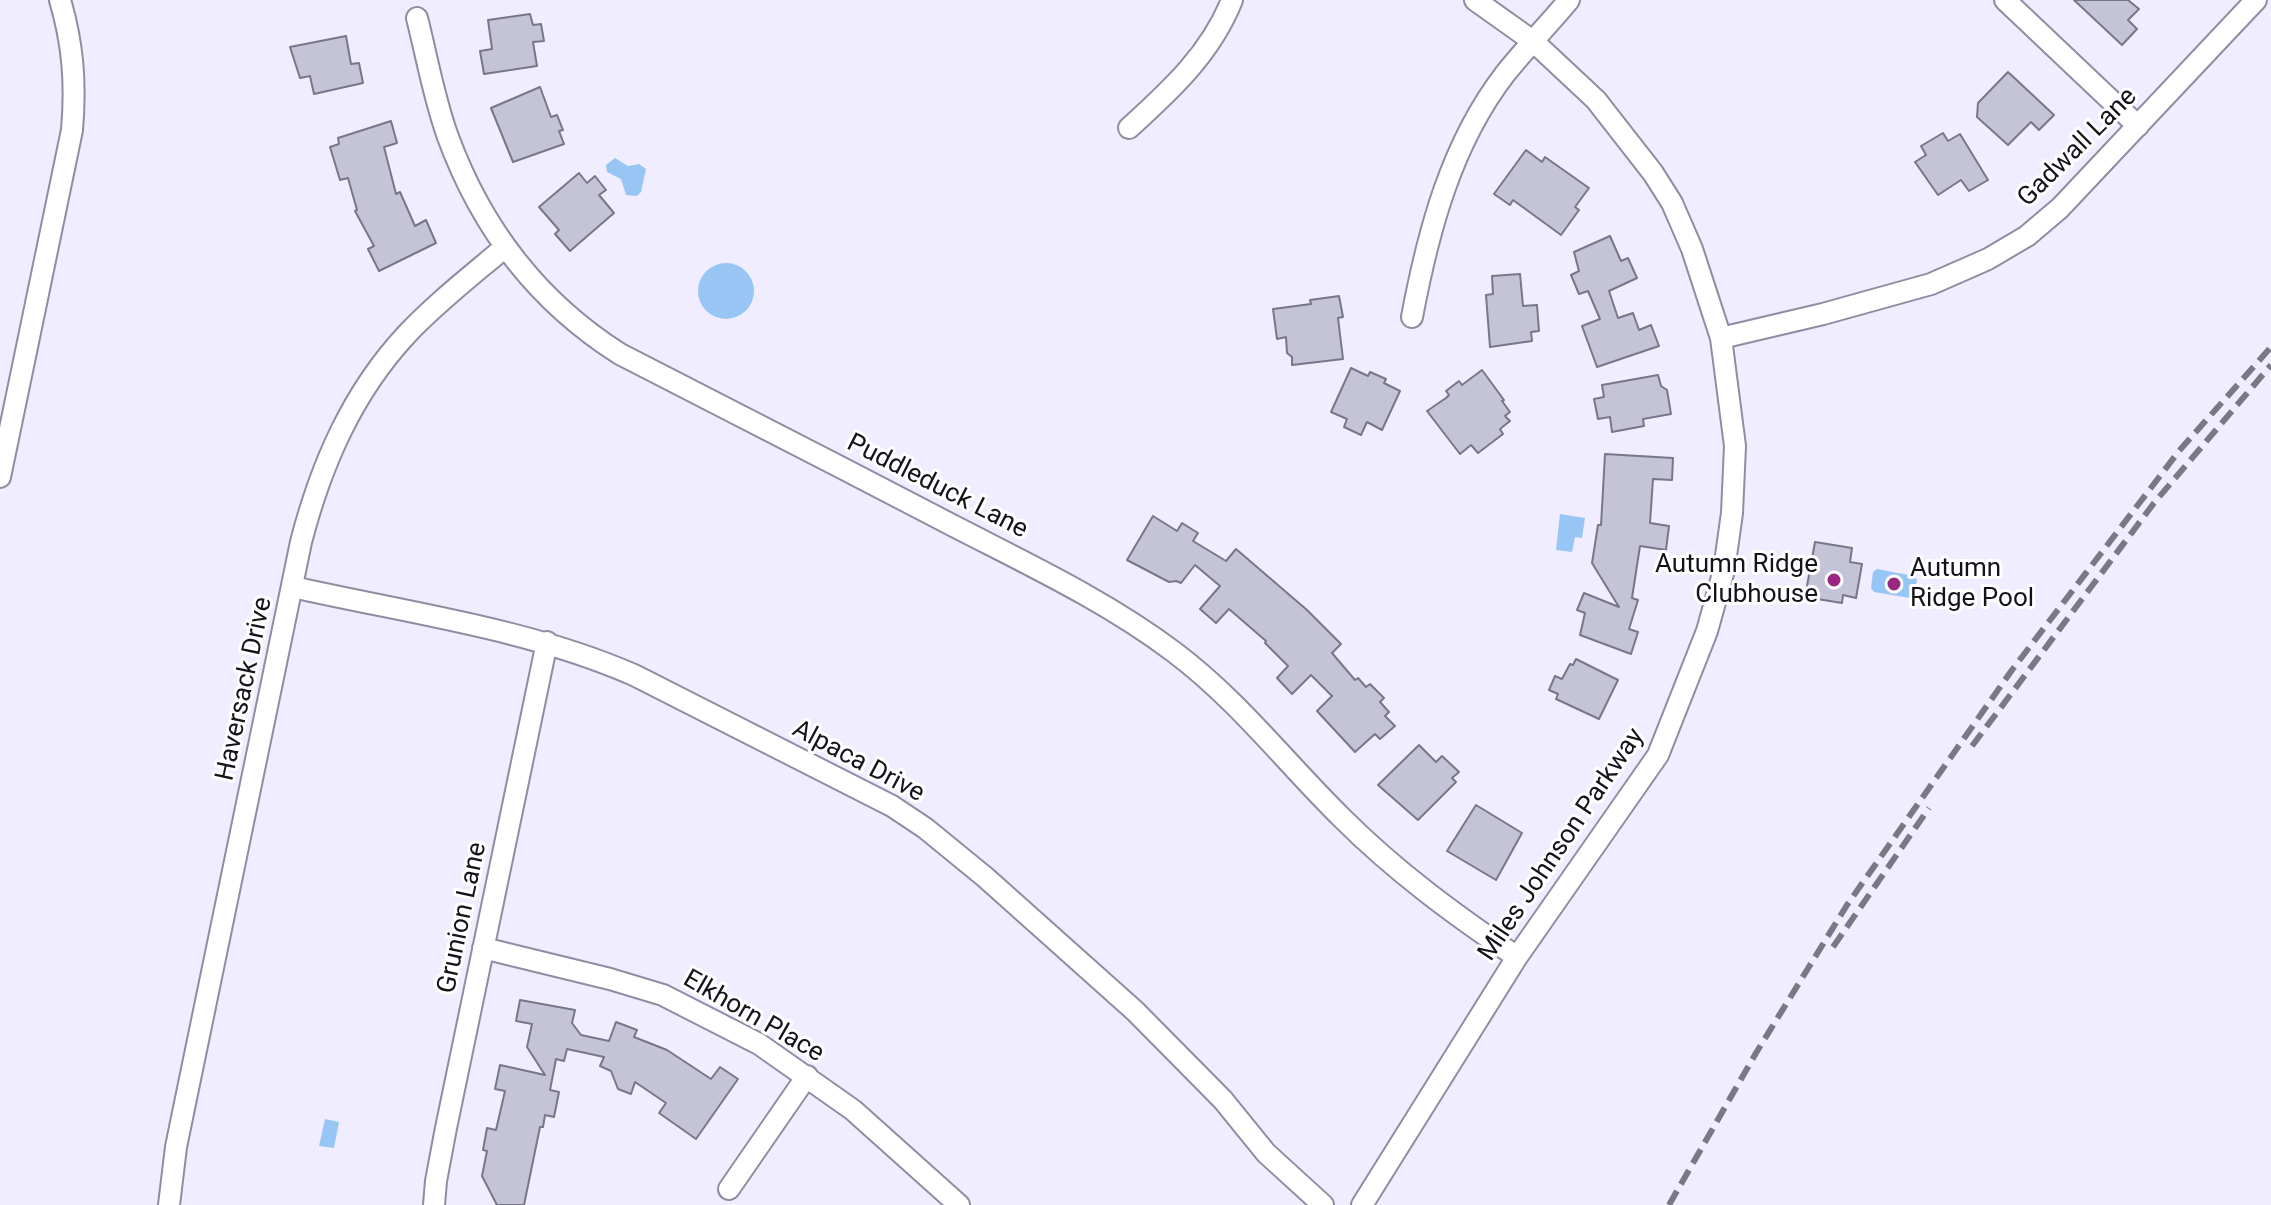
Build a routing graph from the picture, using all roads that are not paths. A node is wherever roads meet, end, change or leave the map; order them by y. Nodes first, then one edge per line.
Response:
1 (60, 0) edge
2 (1232, 0) edge
3 (1475, 0) edge
4 (1569, 0) edge
5 (2005, 0) edge
6 (2256, 0) edge
7 (417, 18) dead end
8 (1534, 42) junction
9 (2138, 126) junction
10 (1129, 128) dead end
11 (504, 248) junction
12 (1412, 317) dead end
13 (1721, 338) junction
14 (0, 477) edge
15 (293, 587) junction
16 (547, 642) junction
17 (483, 948) junction
18 (1517, 957) junction
19 (807, 1076) junction
20 (729, 1189) dead end
21 (169, 1205) edge
22 (434, 1205) edge
23 (959, 1205) edge
24 (1323, 1205) edge
25 (1362, 1205) edge

1 - 14 street
2 - 10 street
3 - 8 street, Miles Johnson Parkway
4 - 8 street
5 - 9 street
6 - 9 street, Gadwall Lane
7 - 11 street, Puddleduck Lane
8 - 12 street
8 - 13 street, Miles Johnson Parkway
9 - 13 street, Gadwall Lane
11 - 15 street, Haversack Drive
11 - 18 street, Puddleduck Lane
13 - 18 street, Miles Johnson Parkway
15 - 16 street, Alpaca Drive
15 - 21 street, Haversack Drive
16 - 17 street, Grunion Lane
16 - 24 street, Alpaca Drive
17 - 19 street, Elkhorn Place
17 - 22 street, Grunion Lane
18 - 25 street, Miles Johnson Parkway
19 - 20 street
19 - 23 street, Elkhorn Place

